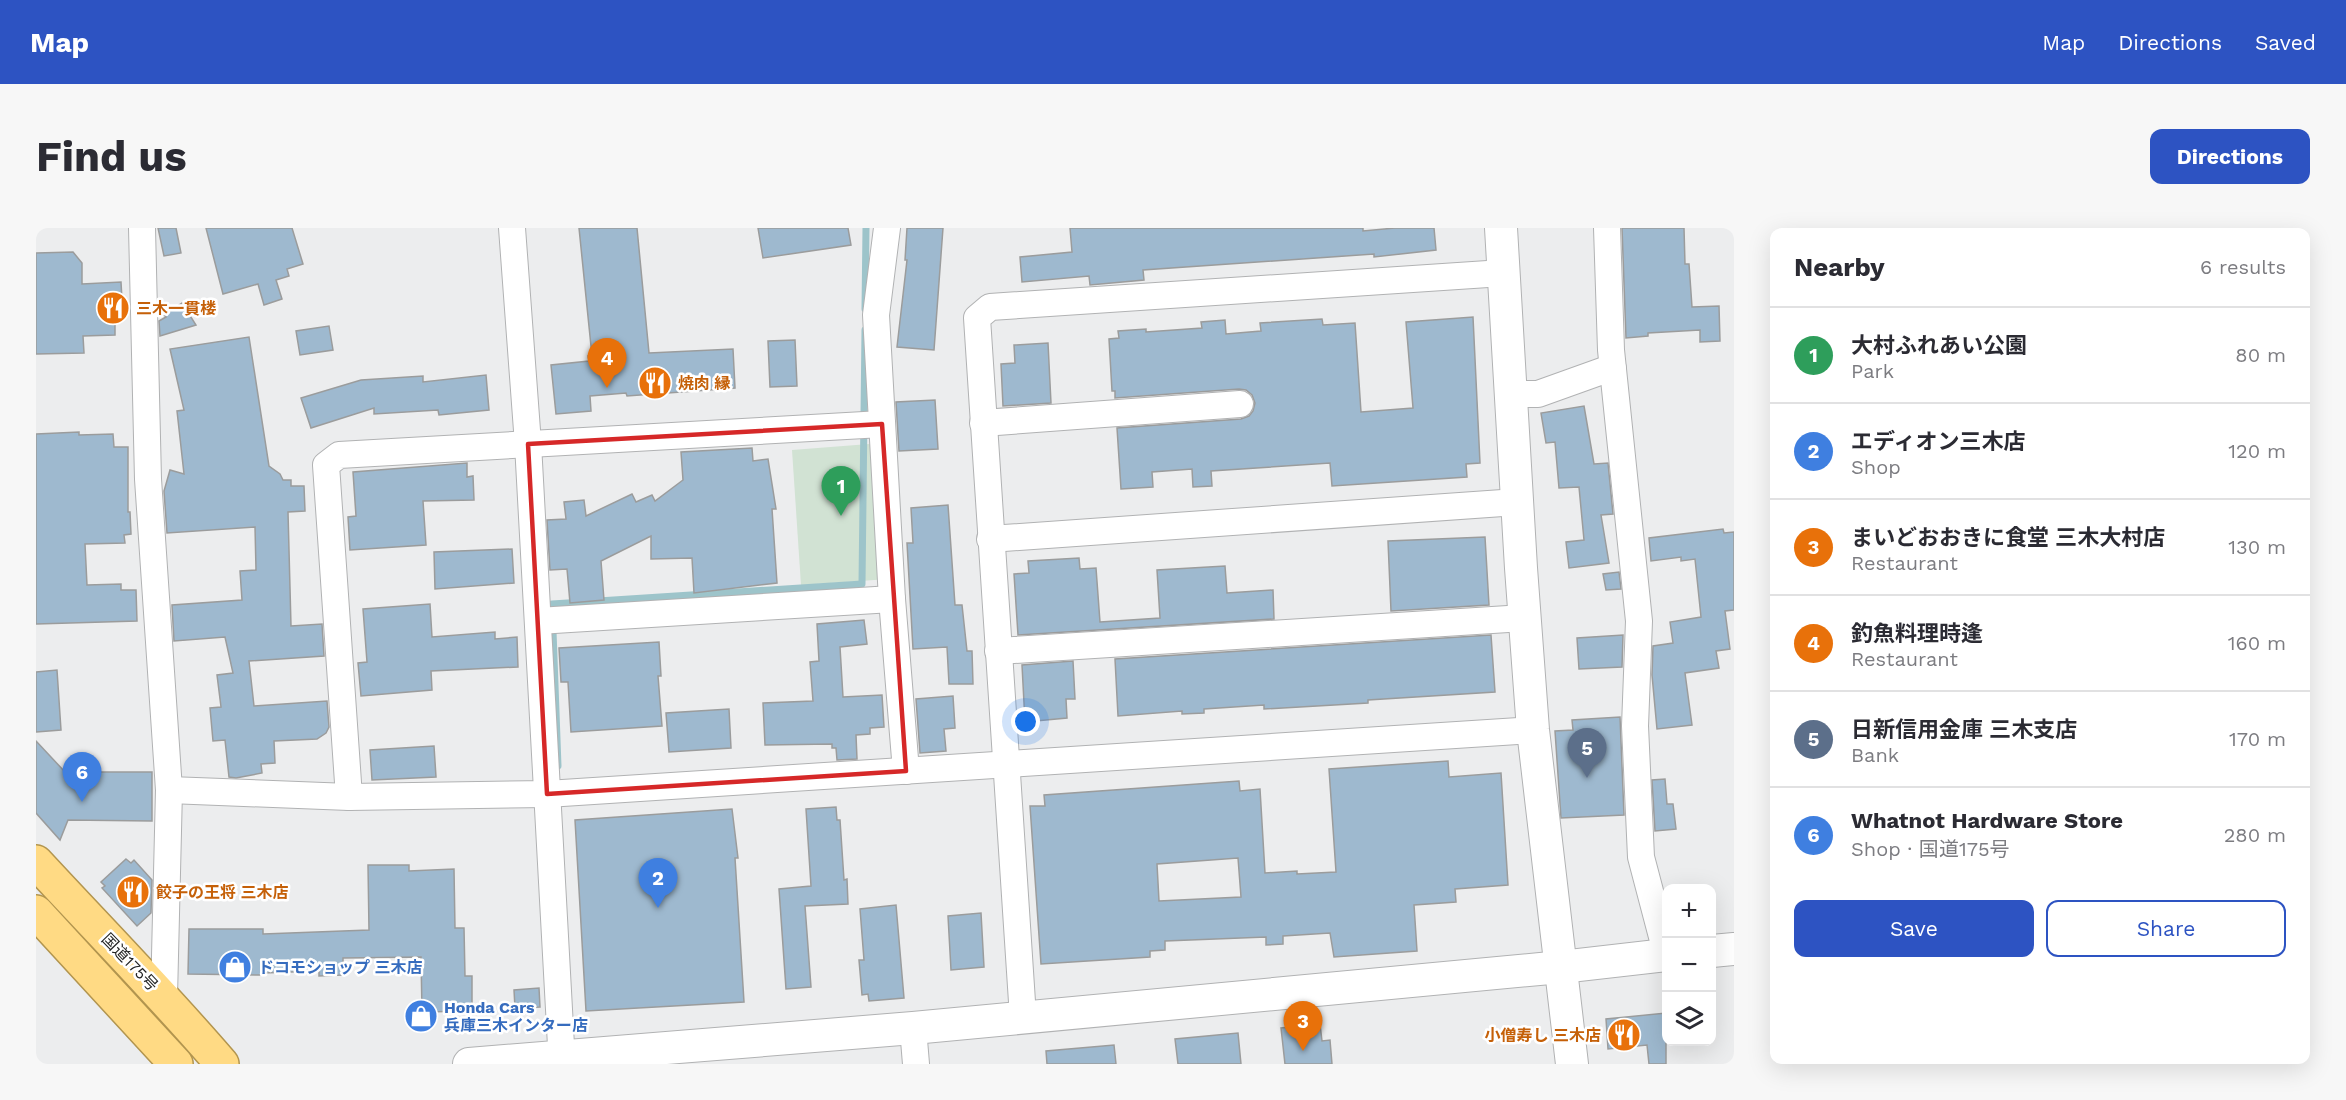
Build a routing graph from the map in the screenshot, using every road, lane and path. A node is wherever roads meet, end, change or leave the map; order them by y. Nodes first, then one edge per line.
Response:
1 (142, 228) edge
2 (512, 228) edge
3 (887, 228) edge
4 (1501, 228) edge
5 (1607, 228) edge
6 (1503, 273) junction
7 (1613, 369) junction
8 (1510, 394) junction
9 (1240, 404) dead end
10 (983, 423) junction
11 (882, 424) junction
12 (528, 444) junction
13 (1517, 502) junction
14 (990, 539) junction
15 (892, 599) junction
16 (1524, 618) junction
17 (538, 621) junction
18 (998, 651) junction
19 (1533, 730) junction
20 (1005, 764) junction
21 (906, 771) junction
22 (169, 790) junction
23 (547, 794) junction
24 (348, 796) junction
25 (36, 862) edge
26 (36, 912) edge
27 (1662, 938) edge
28 (1734, 950) edge
29 (1716, 951) edge
30 (1662, 954) edge
31 (1561, 967) junction
32 (164, 996) junction
33 (1023, 1017) junction
34 (913, 1028) junction
35 (561, 1060) edge
36 (176, 1064) edge
37 (222, 1064) edge
38 (469, 1064) edge
39 (916, 1064) edge
40 (1572, 1064) edge

1 - 22 street
2 - 12 street
3 - 11 street
4 - 6 street
5 - 7 street
6 - 8 street
6 - 10 street
7 - 8 street
7 - 27 street
8 - 13 street
9 - 10 street
10 - 14 street
11 - 12 street
11 - 15 street
12 - 17 street
12 - 24 street
13 - 14 street
13 - 16 street
14 - 18 street
15 - 17 street
15 - 21 street
16 - 18 street
16 - 19 street
17 - 23 street
18 - 20 street
19 - 20 street
19 - 31 street
20 - 21 street
20 - 33 street
21 - 23 street
22 - 24 street
22 - 32 street
23 - 24 street
23 - 35 street
25 - 32 highway, 国道175号
26 - 36 highway, 国道175号
28 - 29 street
30 - 31 street
31 - 33 street
31 - 40 street
32 - 37 highway, 国道175号
33 - 34 street
34 - 35 street
34 - 39 street
35 - 38 street

